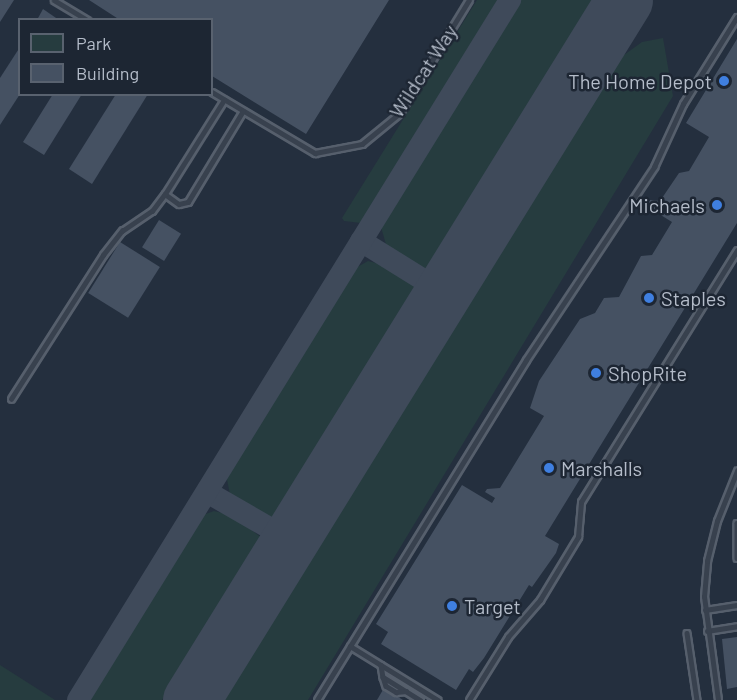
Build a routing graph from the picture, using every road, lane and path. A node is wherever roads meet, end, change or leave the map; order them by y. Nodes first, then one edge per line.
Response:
1 (54, 0) edge
2 (469, 0) edge
3 (737, 17) edge
4 (84, 18) edge
5 (213, 93) edge
6 (224, 100) junction
7 (243, 111) junction
8 (165, 194) junction
9 (737, 250) edge
10 (11, 399) dead end
11 (737, 471) edge
12 (737, 523) edge
13 (737, 558) edge
14 (737, 605) edge
15 (705, 610) junction
16 (737, 626) edge
17 (707, 630) junction
18 (687, 633) dead end
19 (350, 646) junction
20 (381, 665) junction
21 (317, 700) edge
22 (420, 700) edge
23 (437, 700) edge
24 (469, 700) edge
25 (697, 700) edge
26 (718, 700) edge

1 - 4 lane
2 - 7 lane, Wildcat Way
3 - 19 lane
5 - 6 lane, Wildcat Way
6 - 7 lane, Wildcat Way
6 - 8 lane
7 - 8 lane
8 - 10 lane
9 - 24 lane
11 - 15 lane
12 - 13 lane
14 - 15 lane
15 - 17 lane
16 - 17 lane
17 - 26 lane
18 - 25 lane
19 - 20 lane
19 - 21 lane
20 - 22 lane
20 - 23 lane

